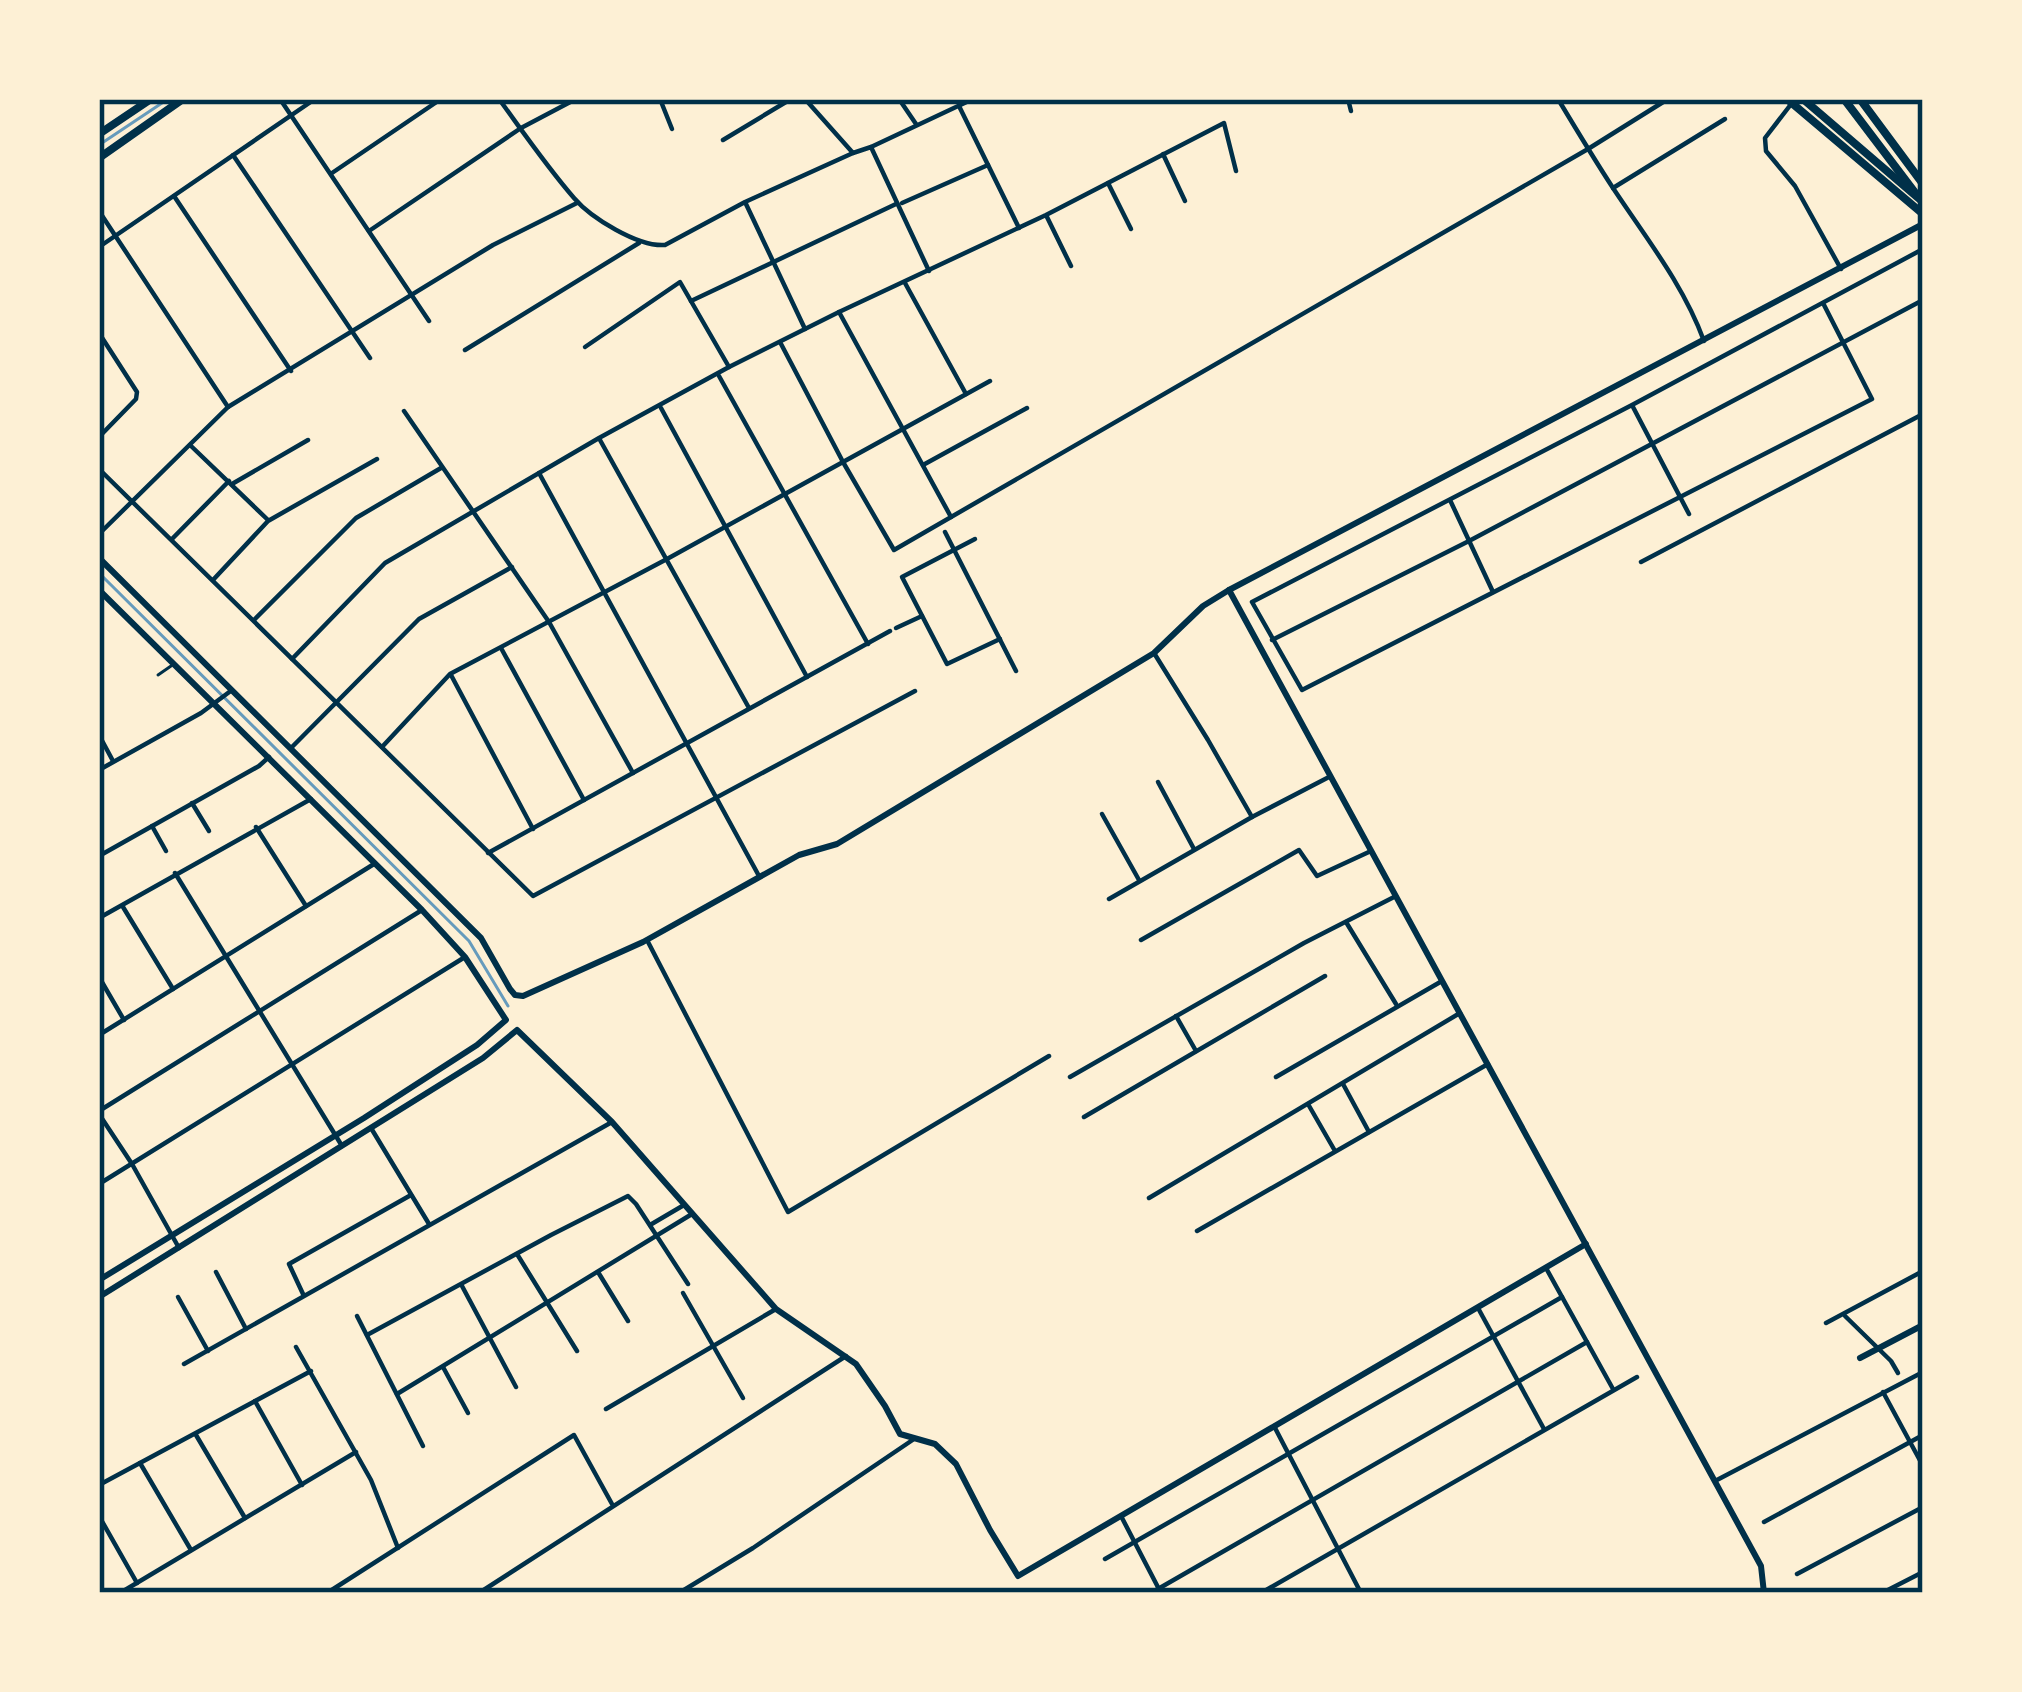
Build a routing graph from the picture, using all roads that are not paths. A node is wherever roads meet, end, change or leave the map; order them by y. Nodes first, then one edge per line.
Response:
1 (151, 99) edge
2 (183, 99) edge
3 (280, 99) edge
4 (316, 99) edge
5 (441, 99) edge
6 (499, 99) edge
7 (576, 99) edge
8 (660, 99) edge
9 (791, 99) edge
10 (805, 99) edge
11 (899, 99) edge
12 (971, 99) edge
13 (1348, 99) edge
14 (1558, 99) edge
15 (1668, 99) edge
16 (1844, 99) edge
17 (1860, 99) edge
18 (1794, 100) edge
19 (958, 106) junction
20 (1351, 110) dead end
21 (291, 115) junction
22 (1725, 119) dead end
23 (916, 124) junction
24 (521, 128) junction
25 (672, 129) dead end
26 (99, 134) edge
27 (723, 140) dead end
28 (872, 147) junction
29 (1588, 149) junction
30 (854, 153) junction
31 (1162, 154) junction
32 (233, 155) junction
33 (99, 158) edge
34 (988, 165) junction
35 (1236, 171) dead end
36 (331, 174) junction
37 (1108, 183) junction
38 (1923, 184) edge
39 (1612, 188) junction
40 (174, 196) junction
41 (1185, 201) dead end
42 (578, 202) junction
43 (745, 202) junction
44 (899, 203) junction
45 (1922, 205) edge
46 (99, 211) edge
47 (1046, 215) junction
48 (1923, 224) edge
49 (1019, 228) junction
50 (1131, 230) dead end
51 (369, 231) junction
52 (116, 236) junction
53 (639, 243) junction
54 (99, 247) edge
55 (1923, 249) edge
56 (773, 260) junction
57 (1071, 266) dead end
58 (1841, 269) junction
59 (929, 271) junction
60 (905, 282) junction
61 (412, 296) junction
62 (691, 301) junction
63 (1923, 301) edge
64 (1823, 303) junction
65 (838, 312) junction
66 (429, 321) dead end
67 (806, 329) junction
68 (99, 333) edge
69 (353, 333) junction
70 (1704, 341) junction
71 (780, 342) junction
72 (1844, 342) junction
73 (585, 347) dead end
74 (465, 350) dead end
75 (370, 358) dead end
76 (729, 368) junction
77 (291, 371) junction
78 (718, 374) junction
79 (990, 381) dead end
80 (967, 394) junction
81 (660, 405) junction
82 (1632, 405) junction
83 (228, 407) junction
84 (1027, 409) dead end
85 (404, 410) dead end
86 (1923, 414) edge
87 (902, 429) junction
88 (99, 437) edge
89 (599, 438) junction
90 (308, 440) dead end
91 (1653, 443) junction
92 (190, 445) junction
93 (377, 459) dead end
94 (843, 462) junction
95 (923, 465) junction
96 (441, 468) junction
97 (99, 469) edge
98 (539, 473) junction
99 (231, 483) junction
100 (785, 495) junction
101 (1680, 497) junction
102 (1450, 499) junction
103 (133, 501) junction
104 (472, 512) junction
105 (1689, 514) dead end
106 (951, 517) junction
107 (268, 521) junction
108 (726, 527) junction
109 (945, 532) dead end
110 (99, 533) edge
111 (172, 539) junction
112 (975, 539) dead end
113 (1469, 541) junction
114 (954, 550) junction
115 (99, 558) edge
116 (667, 559) junction
117 (1641, 562) dead end
118 (512, 567) junction
119 (213, 580) junction
120 (99, 590) edge
121 (1229, 590) junction
122 (606, 592) junction
123 (1493, 592) junction
124 (922, 616) junction
125 (254, 620) junction
126 (549, 622) junction
127 (1000, 639) junction
128 (1272, 640) junction
129 (868, 644) junction
130 (501, 648) junction
131 (1154, 652) junction
132 (292, 659) junction
133 (177, 662) junction
134 (1016, 670) dead end
135 (450, 674) junction
136 (158, 675) dead end
137 (807, 677) junction
138 (915, 691) dead end
139 (230, 692) junction
140 (336, 701) junction
141 (217, 702) junction
142 (749, 708) junction
143 (99, 735) edge
144 (687, 742) junction
145 (382, 747) junction
146 (291, 748) junction
147 (269, 757) junction
148 (113, 761) junction
149 (99, 770) edge
150 (633, 773) junction
151 (1329, 777) junction
152 (1158, 782) dead end
153 (716, 797) junction
154 (311, 799) junction
155 (584, 800) junction
156 (192, 803) junction
157 (1102, 814) dead end
158 (1252, 817) junction
159 (152, 826) junction
160 (256, 827) junction
161 (533, 829) junction
162 (209, 831) dead end
163 (1194, 849) junction
164 (166, 850) dead end
165 (1371, 851) junction
166 (488, 854) junction
167 (99, 856) edge
168 (376, 862) junction
169 (175, 873) junction
170 (759, 876) junction
171 (1139, 880) junction
172 (1396, 896) junction
173 (1109, 899) dead end
174 (122, 904) junction
175 (306, 906) junction
176 (422, 910) junction
177 (99, 918) edge
178 (1346, 922) junction
179 (646, 940) junction
180 (1142, 940) dead end
181 (225, 957) junction
182 (465, 957) junction
183 (1324, 976) dead end
184 (99, 977) edge
185 (1442, 981) junction
186 (173, 989) junction
187 (1397, 1006) junction
188 (257, 1011) junction
189 (1460, 1013) junction
190 (1175, 1016) junction
191 (124, 1020) junction
192 (506, 1020) junction
193 (517, 1030) junction
194 (99, 1035) edge
195 (1196, 1052) junction
196 (1049, 1056) dead end
197 (1488, 1064) junction
198 (291, 1065) junction
199 (1070, 1077) dead end
200 (1276, 1077) dead end
201 (1342, 1083) junction
202 (1308, 1103) junction
203 (99, 1112) edge
204 (1084, 1117) dead end
205 (612, 1122) junction
206 (370, 1129) junction
207 (1369, 1132) junction
208 (335, 1136) junction
209 (342, 1146) junction
210 (1335, 1151) junction
211 (132, 1164) junction
212 (99, 1184) edge
213 (411, 1195) junction
214 (1149, 1198) dead end
215 (684, 1205) junction
216 (692, 1214) junction
217 (429, 1224) junction
218 (650, 1225) junction
219 (1197, 1231) dead end
220 (172, 1235) junction
221 (658, 1236) junction
222 (1586, 1244) junction
223 (179, 1248) junction
224 (517, 1254) junction
225 (1546, 1268) junction
226 (1923, 1271) edge
227 (216, 1272) dead end
228 (598, 1272) junction
229 (99, 1280) edge
230 (461, 1284) junction
231 (688, 1284) dead end
232 (683, 1293) dead end
233 (304, 1296) junction
234 (99, 1297) edge
235 (178, 1297) dead end
236 (1562, 1297) junction
237 (548, 1303) junction
238 (1478, 1307) junction
239 (776, 1309) junction
240 (1843, 1314) junction
241 (357, 1316) dead end
242 (628, 1321) dead end
243 (1826, 1323) dead end
244 (1923, 1325) edge
245 (246, 1329) junction
246 (367, 1335) junction
247 (1494, 1336) junction
248 (490, 1338) junction
249 (1587, 1342) junction
250 (713, 1346) junction
251 (296, 1347) dead end
252 (1878, 1348) junction
253 (208, 1351) junction
254 (577, 1351) dead end
255 (845, 1356) junction
256 (1860, 1358) dead end
257 (184, 1364) dead end
258 (443, 1367) junction
259 (311, 1371) junction
260 (1923, 1372) edge
261 (1898, 1373) dead end
262 (1637, 1377) dead end
263 (1518, 1382) junction
264 (516, 1387) dead end
265 (1614, 1390) junction
266 (1883, 1392) junction
267 (397, 1394) junction
268 (743, 1398) dead end
269 (254, 1400) junction
270 (606, 1409) dead end
271 (468, 1413) dead end
272 (1274, 1426) junction
273 (1545, 1430) junction
274 (194, 1433) junction
275 (1923, 1435) edge
276 (914, 1439) junction
277 (1910, 1441) junction
278 (423, 1446) dead end
279 (356, 1452) junction
280 (1289, 1454) junction
281 (140, 1463) junction
282 (1923, 1466) edge
283 (1715, 1481) junction
284 (99, 1485) edge
285 (302, 1485) junction
286 (1312, 1500) junction
287 (612, 1504) junction
288 (1923, 1507) edge
289 (99, 1516) edge
290 (1121, 1516) junction
291 (245, 1518) junction
292 (1764, 1522) dead end
293 (1135, 1543) junction
294 (398, 1548) junction
295 (1338, 1549) junction
296 (191, 1550) junction
297 (1105, 1559) dead end
298 (1923, 1571) edge
299 (1797, 1574) dead end
300 (137, 1583) junction
301 (1160, 1591) edge
302 (120, 1593) edge
303 (327, 1593) edge
304 (479, 1593) edge
305 (679, 1593) edge
306 (1151, 1593) edge
307 (1261, 1593) edge
308 (1361, 1593) edge
309 (1764, 1593) edge
310 (1882, 1593) edge

1 - 26 main road
2 - 33 main road
3 - 21 street
4 - 21 street
5 - 36 street
6 - 24 street
7 - 24 street
8 - 25 street
9 - 27 street
10 - 30 street
11 - 23 street
12 - 19 street
13 - 20 street
14 - 29 street
15 - 29 street
16 - 45 main road
17 - 38 main road
18 - 45 main road
18 - 45 main road
18 - 58 street
19 - 23 street
19 - 34 street
21 - 32 street
21 - 36 street
22 - 39 street
23 - 28 street
24 - 42 street
24 - 51 street
28 - 30 street
28 - 44 street
29 - 39 street
29 - 106 street
30 - 43 street
31 - 35 street
31 - 37 street
31 - 41 street
32 - 40 street
32 - 69 street
34 - 44 street
34 - 49 street
36 - 51 street
37 - 47 street
37 - 50 street
39 - 70 street
40 - 52 street
40 - 77 street
42 - 53 street
42 - 61 street
43 - 53 street
43 - 56 street
44 - 56 street
44 - 59 street
46 - 52 street
47 - 49 street
47 - 57 street
48 - 58 street
49 - 59 street
51 - 61 street
52 - 54 street
52 - 83 street
53 - 74 street
55 - 64 street
56 - 62 street
56 - 67 street
58 - 70 street
59 - 60 street
60 - 65 street
60 - 80 street
61 - 66 street
61 - 69 street
62 - 73 street
62 - 76 street
63 - 72 street
64 - 72 street
64 - 82 street
65 - 67 street
65 - 87 street
67 - 71 street
68 - 88 street
69 - 75 street
69 - 77 street
70 - 121 street
71 - 76 street
71 - 94 street
72 - 91 street
72 - 101 street
76 - 78 street
77 - 83 street
78 - 81 street
78 - 100 street
79 - 80 street
80 - 87 street
81 - 89 street
81 - 108 street
82 - 91 street
82 - 102 street
83 - 92 street
84 - 95 street
85 - 96 street
86 - 117 street
87 - 94 street
87 - 95 street
89 - 98 street
89 - 116 street
90 - 99 street
91 - 101 street
91 - 113 street
92 - 99 street
92 - 103 street
93 - 107 street
94 - 100 street
94 - 106 street
95 - 106 street
96 - 104 street
96 - 125 street
97 - 103 street
98 - 104 street
98 - 122 street
99 - 107 street
99 - 111 street
100 - 108 street
100 - 129 street
101 - 105 street
101 - 123 street
102 - 113 street
102 - 128 street
103 - 110 street
103 - 111 street
104 - 118 street
104 - 132 street
107 - 119 street
108 - 116 street
108 - 137 street
109 - 114 street
111 - 119 street
112 - 114 street
113 - 123 street
113 - 128 street
114 - 124 street
114 - 127 street
115 - 139 street
116 - 122 street
116 - 142 street
118 - 126 street
118 - 140 street
119 - 125 street
120 - 133 street
121 - 131 street
121 - 151 street
122 - 126 street
122 - 144 street
123 - 128 street
124 - 127 street
124 - 129 street
125 - 132 street
126 - 130 street
126 - 150 street
127 - 134 street
129 - 137 street
130 - 135 street
130 - 155 street
131 - 158 street
131 - 170 street
132 - 140 street
133 - 136 lane
133 - 141 street
135 - 145 street
135 - 161 street
137 - 142 street
138 - 153 street
139 - 141 street
139 - 146 street
140 - 145 street
140 - 146 street
141 - 147 street
141 - 148 street
142 - 144 street
143 - 148 street
144 - 150 street
144 - 153 street
145 - 166 street
146 - 179 street
147 - 154 street
147 - 156 street
148 - 149 street
150 - 155 street
151 - 158 street
151 - 165 street
152 - 163 street
153 - 166 street
153 - 170 street
154 - 160 street
154 - 168 street
155 - 161 street
156 - 159 street
156 - 162 street
157 - 171 street
158 - 163 street
159 - 164 street
159 - 167 street
160 - 169 street
160 - 175 street
161 - 166 street
163 - 171 street
165 - 172 street
165 - 180 street
168 - 175 street
168 - 176 street
169 - 174 street
169 - 181 street
170 - 179 street
171 - 173 street
172 - 178 street
172 - 185 street
174 - 177 street
174 - 186 street
175 - 181 street
176 - 182 street
176 - 188 street
178 - 187 street
178 - 190 street
179 - 196 street
181 - 186 street
181 - 188 street
182 - 192 street
182 - 198 street
183 - 195 street
184 - 191 street
185 - 187 street
185 - 189 street
186 - 191 street
187 - 200 street
188 - 198 street
188 - 203 street
189 - 197 street
189 - 201 street
190 - 195 street
190 - 199 street
191 - 194 street
192 - 193 street
192 - 208 street
193 - 205 street
193 - 206 street
195 - 204 street
197 - 207 street
197 - 222 street
198 - 208 street
198 - 211 street
201 - 202 street
201 - 207 street
202 - 210 street
202 - 214 street
203 - 211 street
205 - 215 street
205 - 217 street
206 - 209 street
206 - 213 street
207 - 210 street
208 - 209 street
208 - 220 street
209 - 223 street
210 - 219 street
211 - 212 street
211 - 220 street
213 - 217 street
213 - 233 street
215 - 216 street
215 - 218 street
216 - 221 street
216 - 239 street
217 - 233 street
218 - 221 street
218 - 224 street
220 - 223 street
220 - 229 street
221 - 228 street
221 - 231 street
222 - 225 street
222 - 283 street
223 - 234 street
224 - 230 street
224 - 237 street
225 - 236 street
225 - 238 street
226 - 240 street
227 - 245 street
228 - 237 street
228 - 242 street
230 - 246 street
230 - 248 street
232 - 250 street
233 - 245 street
235 - 253 street
236 - 247 street
236 - 249 street
237 - 248 street
237 - 254 street
238 - 247 street
238 - 272 street
239 - 250 street
239 - 255 street
240 - 243 street
240 - 252 street
241 - 246 street
244 - 252 street
245 - 253 street
246 - 267 street
247 - 263 street
247 - 280 street
248 - 258 street
248 - 264 street
249 - 263 street
249 - 265 street
250 - 268 street
250 - 270 street
251 - 259 street
252 - 256 street
252 - 261 street
253 - 257 street
255 - 276 street
255 - 287 street
258 - 267 street
258 - 271 street
259 - 269 street
259 - 279 street
260 - 266 street
262 - 265 street
263 - 273 street
263 - 286 street
265 - 273 street
266 - 277 street
266 - 283 street
267 - 278 street
269 - 274 street
269 - 285 street
272 - 280 street
272 - 290 street
273 - 295 street
274 - 281 street
274 - 291 street
275 - 277 street
276 - 290 street
276 - 305 street
277 - 282 street
277 - 292 street
279 - 285 street
279 - 294 street
280 - 286 street
280 - 293 street
281 - 284 street
281 - 296 street
283 - 309 street
285 - 291 street
286 - 295 street
286 - 301 street
287 - 294 street
287 - 304 street
288 - 299 street
289 - 300 street
290 - 293 street
291 - 296 street
293 - 297 street
293 - 301 street
294 - 303 street
295 - 307 street
295 - 308 street
296 - 300 street
298 - 310 street
300 - 302 street
301 - 306 street

